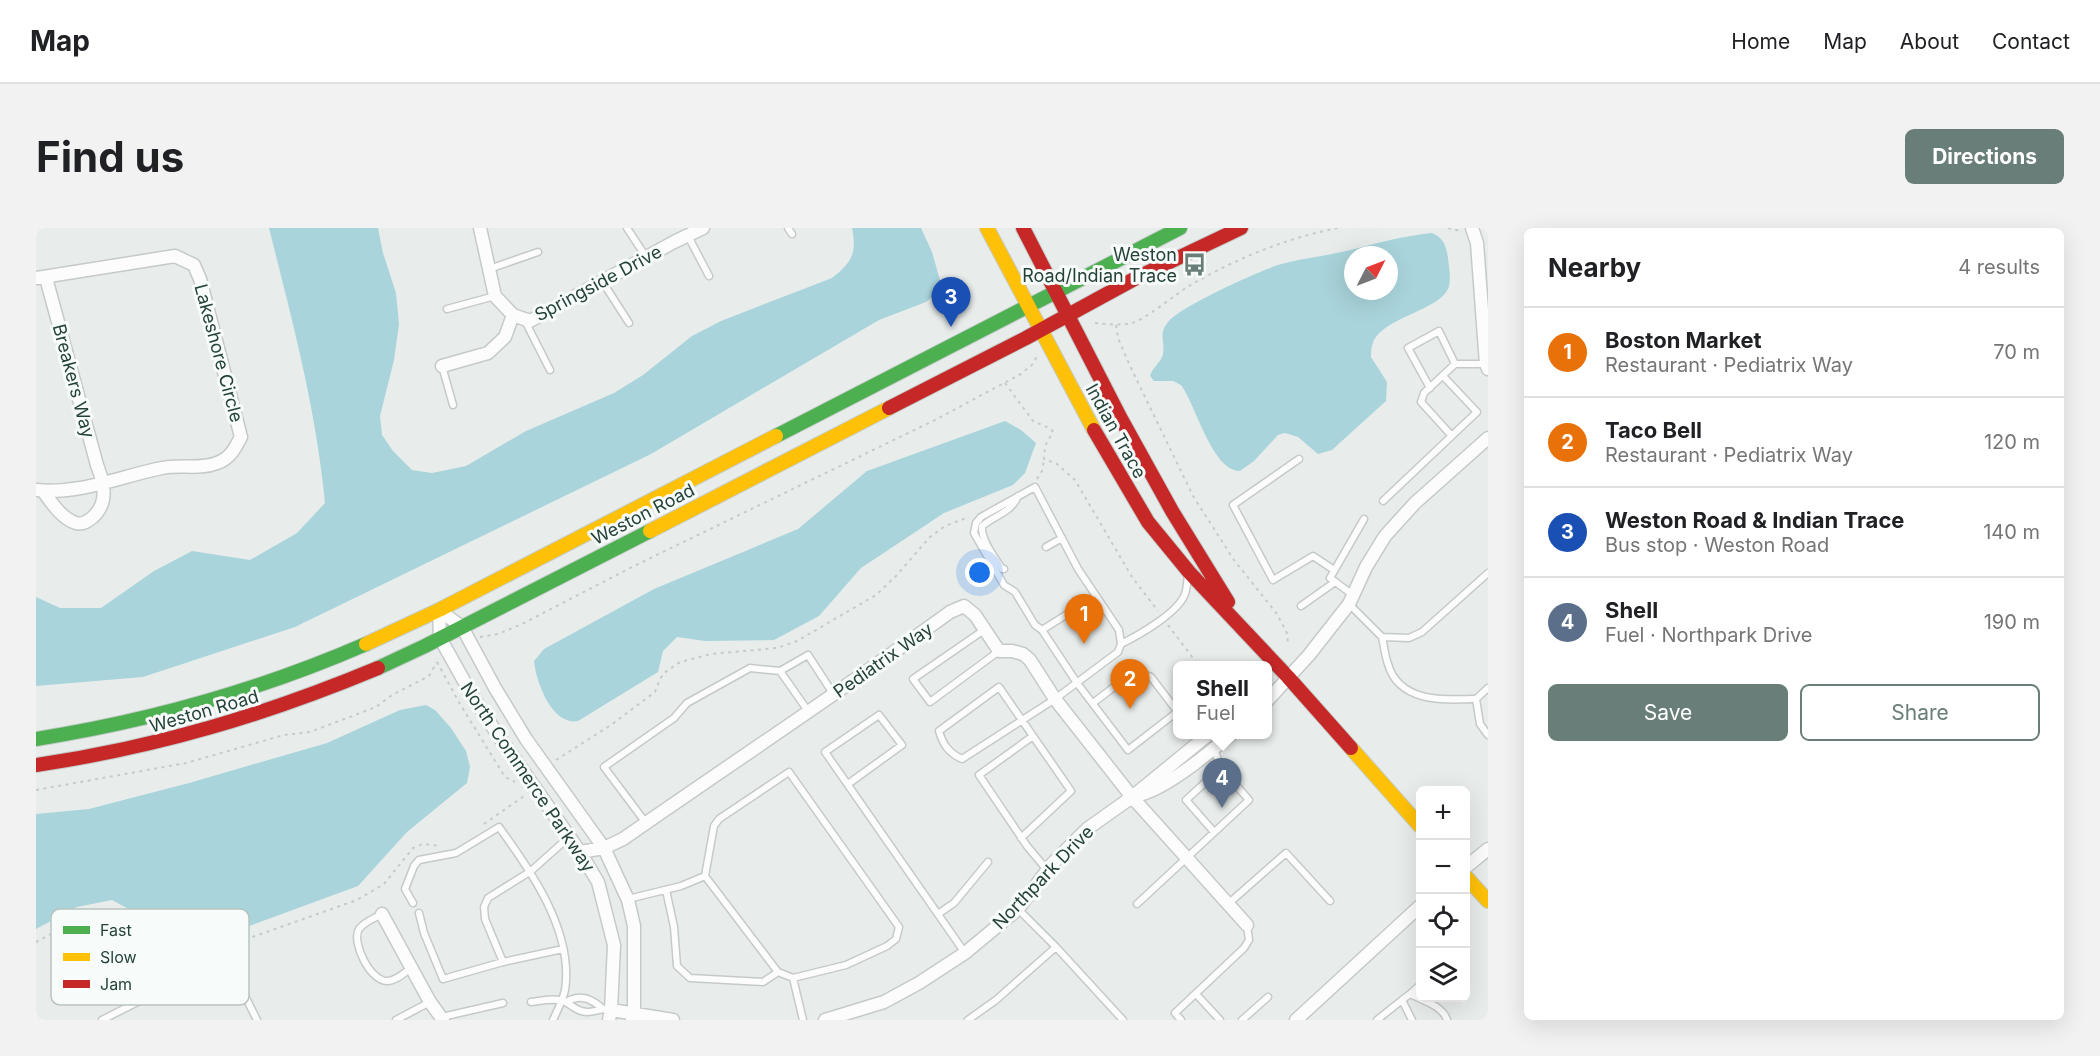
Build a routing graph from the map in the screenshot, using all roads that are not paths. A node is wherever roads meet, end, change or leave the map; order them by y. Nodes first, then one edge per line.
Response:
1 (480, 228) edge
2 (627, 228) edge
3 (703, 228) edge
4 (987, 228) edge
5 (1023, 228) edge
6 (1180, 228) edge
7 (1241, 228) edge
8 (1481, 228) edge
9 (1468, 230) edge
10 (688, 235) junction
11 (1477, 243) junction
12 (538, 252) dead end
13 (646, 257) junction
14 (489, 269) junction
15 (709, 276) dead end
16 (41, 278) edge
17 (602, 281) junction
18 (1056, 290) junction
19 (495, 296) junction
20 (1028, 305) junction
21 (1485, 308) edge
22 (447, 309) dead end
23 (1069, 314) junction
24 (518, 317) junction
25 (629, 323) dead end
26 (1041, 330) junction
27 (1455, 364) junction
28 (442, 366) joint
29 (1487, 367) edge
30 (550, 370) dead end
31 (1443, 376) junction
32 (1430, 388) junction
33 (453, 405) dead end
34 (1451, 435) junction
35 (1488, 438) edge
36 (1299, 459) dead end
37 (104, 483) junction
38 (39, 491) edge
39 (1018, 495) junction
40 (1383, 501) dead end
41 (1364, 519) dead end
42 (1062, 538) junction
43 (1046, 547) dead end
44 (1004, 569) dead end
45 (1335, 570) junction
46 (1189, 572) junction
47 (1488, 573) edge
48 (1335, 582) junction
49 (1096, 596) junction
50 (1351, 600) junction
51 (1301, 606) dead end
52 (439, 610) junction
53 (462, 627) junction
54 (985, 629) junction
55 (1245, 629) junction
56 (1042, 630) junction
57 (1382, 637) junction
58 (440, 638) junction
59 (1121, 644) junction
60 (999, 651) junction
61 (780, 671) junction
62 (1288, 677) junction
63 (1077, 682) junction
64 (1272, 685) edge
65 (1488, 688) edge
66 (834, 695) junction
67 (1272, 695) edge
68 (1055, 699) junction
69 (1476, 699) junction
70 (978, 702) junction
71 (1093, 703) junction
72 (1173, 707) edge
73 (982, 708) dead end
74 (808, 711) junction
75 (1173, 715) edge
76 (1021, 720) junction
77 (1488, 735) edge
78 (1033, 736) junction
79 (1204, 739) edge
80 (1226, 739) edge
81 (36, 740) edge
82 (1214, 749) junction
83 (36, 765) edge
84 (1221, 768) junction
85 (848, 784) junction
86 (1132, 797) junction
87 (1416, 821) edge
88 (646, 823) junction
89 (1214, 832) junction
90 (569, 836) junction
91 (1021, 838) junction
92 (604, 848) junction
93 (1488, 849) edge
94 (580, 852) junction
95 (1187, 858) junction
96 (988, 862) dead end
97 (1470, 864) edge
98 (1047, 870) junction
99 (531, 871) junction
100 (705, 876) junction
101 (1470, 881) edge
102 (666, 890) junction
103 (628, 900) junction
104 (1488, 901) edge
105 (1330, 902) dead end
106 (413, 903) dead end
107 (1137, 904) dead end
108 (1228, 904) junction
109 (1018, 909) junction
110 (1416, 910) edge
111 (382, 914) joint
112 (420, 914) dead end
113 (938, 914) junction
114 (1246, 926) joint
115 (1056, 947) junction
116 (563, 949) junction
117 (965, 953) junction
118 (503, 962) junction
119 (412, 968) junction
120 (778, 972) junction
121 (793, 978) junction
122 (1416, 989) edge
123 (1196, 994) junction
124 (1410, 994) junction
125 (1268, 997) dead end
126 (1402, 1000) junction
127 (563, 1001) junction
128 (430, 1002) junction
129 (531, 1002) dead end
130 (249, 1003) edge
131 (503, 1003) dead end
132 (131, 1005) edge
133 (411, 1012) junction
134 (607, 1013) edge
135 (633, 1017) edge
136 (442, 1019) edge
137 (102, 1020) edge
138 (258, 1020) edge
139 (396, 1020) edge
140 (415, 1020) edge
141 (554, 1020) edge
142 (673, 1020) edge
143 (803, 1020) edge
144 (825, 1020) edge
145 (968, 1020) edge
146 (1124, 1020) edge
147 (1181, 1020) edge
148 (1220, 1020) edge
149 (1242, 1020) edge
150 (1296, 1020) edge
151 (1377, 1020) edge
152 (1412, 1020) edge
153 (1447, 1020) edge

1 - 14 street
2 - 13 lane
3 - 10 street, Springside Drive
4 - 20 main road, Indian Trace
5 - 18 main road, Indian Trace
6 - 18 main road, Weston Road
7 - 23 main road, Weston Road
8 - 11 street
9 - 11 street
10 - 13 street, Springside Drive
10 - 15 lane
11 - 21 street
12 - 14 lane
13 - 17 street, Springside Drive
14 - 19 street
16 - 37 street, Breakers Way
16 - 37 street, Lakeshore Circle
17 - 24 street, Springside Drive
17 - 25 lane
18 - 20 main road, Weston Road
18 - 23 main road, Indian Trace
19 - 22 lane
19 - 24 street, Springside Drive
20 - 26 main road, Indian Trace
20 - 52 main road, Weston Road
21 - 29 street
23 - 26 main road, Weston Road
23 - 55 main road, Indian Trace
24 - 28 street
24 - 30 lane
26 - 46 main road, Indian Trace
26 - 53 main road, Weston Road
27 - 29 lane
27 - 31 lane
27 - 32 lane
28 - 33 lane
31 - 32 lane
31 - 34 lane
32 - 34 lane
34 - 40 lane
35 - 50 street
36 - 45 lane
37 - 38 street
37 - 38 street
39 - 42 lane
39 - 44 lane
39 - 56 lane
41 - 45 lane
42 - 43 lane
42 - 49 lane
45 - 48 lane
46 - 55 main road, Indian Trace
46 - 59 lane
47 - 57 lane
48 - 50 lane
48 - 51 lane
49 - 56 lane
49 - 59 lane
50 - 57 lane
50 - 62 street
52 - 53 street, North Commerce Parkway
52 - 58 street, North Commerce Parkway
52 - 81 main road, Weston Road
53 - 58 main road, Weston Road
53 - 92 street, North Commerce Parkway
54 - 60 street, Pediatrix Way
54 - 60 lane
54 - 66 street, Pediatrix Way
55 - 62 main road, Indian Trace
56 - 63 lane
57 - 69 lane
58 - 83 main road, Weston Road
58 - 90 street, North Commerce Parkway
59 - 63 lane
60 - 68 street
61 - 66 lane
61 - 74 lane
61 - 88 lane
62 - 64 street
62 - 67 street
62 - 87 main road, Indian Trace
63 - 68 lane
63 - 71 lane
65 - 69 lane
66 - 74 street, Pediatrix Way
68 - 76 lane
68 - 86 street
69 - 77 lane
70 - 73 lane
70 - 76 lane
70 - 76 lane
71 - 72 lane
71 - 75 lane
74 - 88 street, Pediatrix Way
76 - 78 lane
78 - 91 lane
78 - 91 lane
79 - 86 street, Northpark Drive
80 - 82 street, Northpark Drive
82 - 84 lane
82 - 86 street, Northpark Drive
84 - 89 lane
84 - 89 lane
85 - 85 lane
85 - 113 lane
86 - 95 street
86 - 98 street, Northpark Drive
88 - 92 street, Pediatrix Way
89 - 95 lane
90 - 94 street, North Commerce Parkway
90 - 99 lane
91 - 98 lane
92 - 94 street, Pediatrix Way
92 - 103 street, North Commerce Parkway
93 - 97 street
94 - 134 street, North Commerce Parkway
95 - 107 lane
95 - 108 street
96 - 113 lane
98 - 109 street, Northpark Drive
99 - 106 lane
99 - 116 lane
99 - 118 lane
100 - 102 lane
100 - 120 lane
100 - 121 lane
101 - 104 main road
102 - 103 lane
102 - 120 lane
103 - 135 street, North Commerce Parkway
105 - 108 lane
108 - 114 street
109 - 115 lane
109 - 117 street, Northpark Drive
110 - 150 street
111 - 119 street
111 - 119 lane
112 - 118 lane
113 - 117 lane
114 - 123 lane
115 - 145 lane
115 - 146 lane
116 - 118 lane
116 - 127 lane
117 - 144 street, Northpark Drive
119 - 128 street
120 - 121 lane
121 - 143 lane
122 - 124 lane
123 - 147 lane
123 - 148 lane
124 - 126 lane
124 - 153 lane
125 - 149 lane
126 - 151 lane
126 - 152 lane
127 - 129 lane
127 - 134 lane
127 - 134 lane
127 - 141 lane
128 - 133 lane
128 - 136 street
130 - 138 lane
131 - 136 lane
132 - 137 lane
133 - 139 lane
133 - 140 lane
134 - 135 street
135 - 142 street

